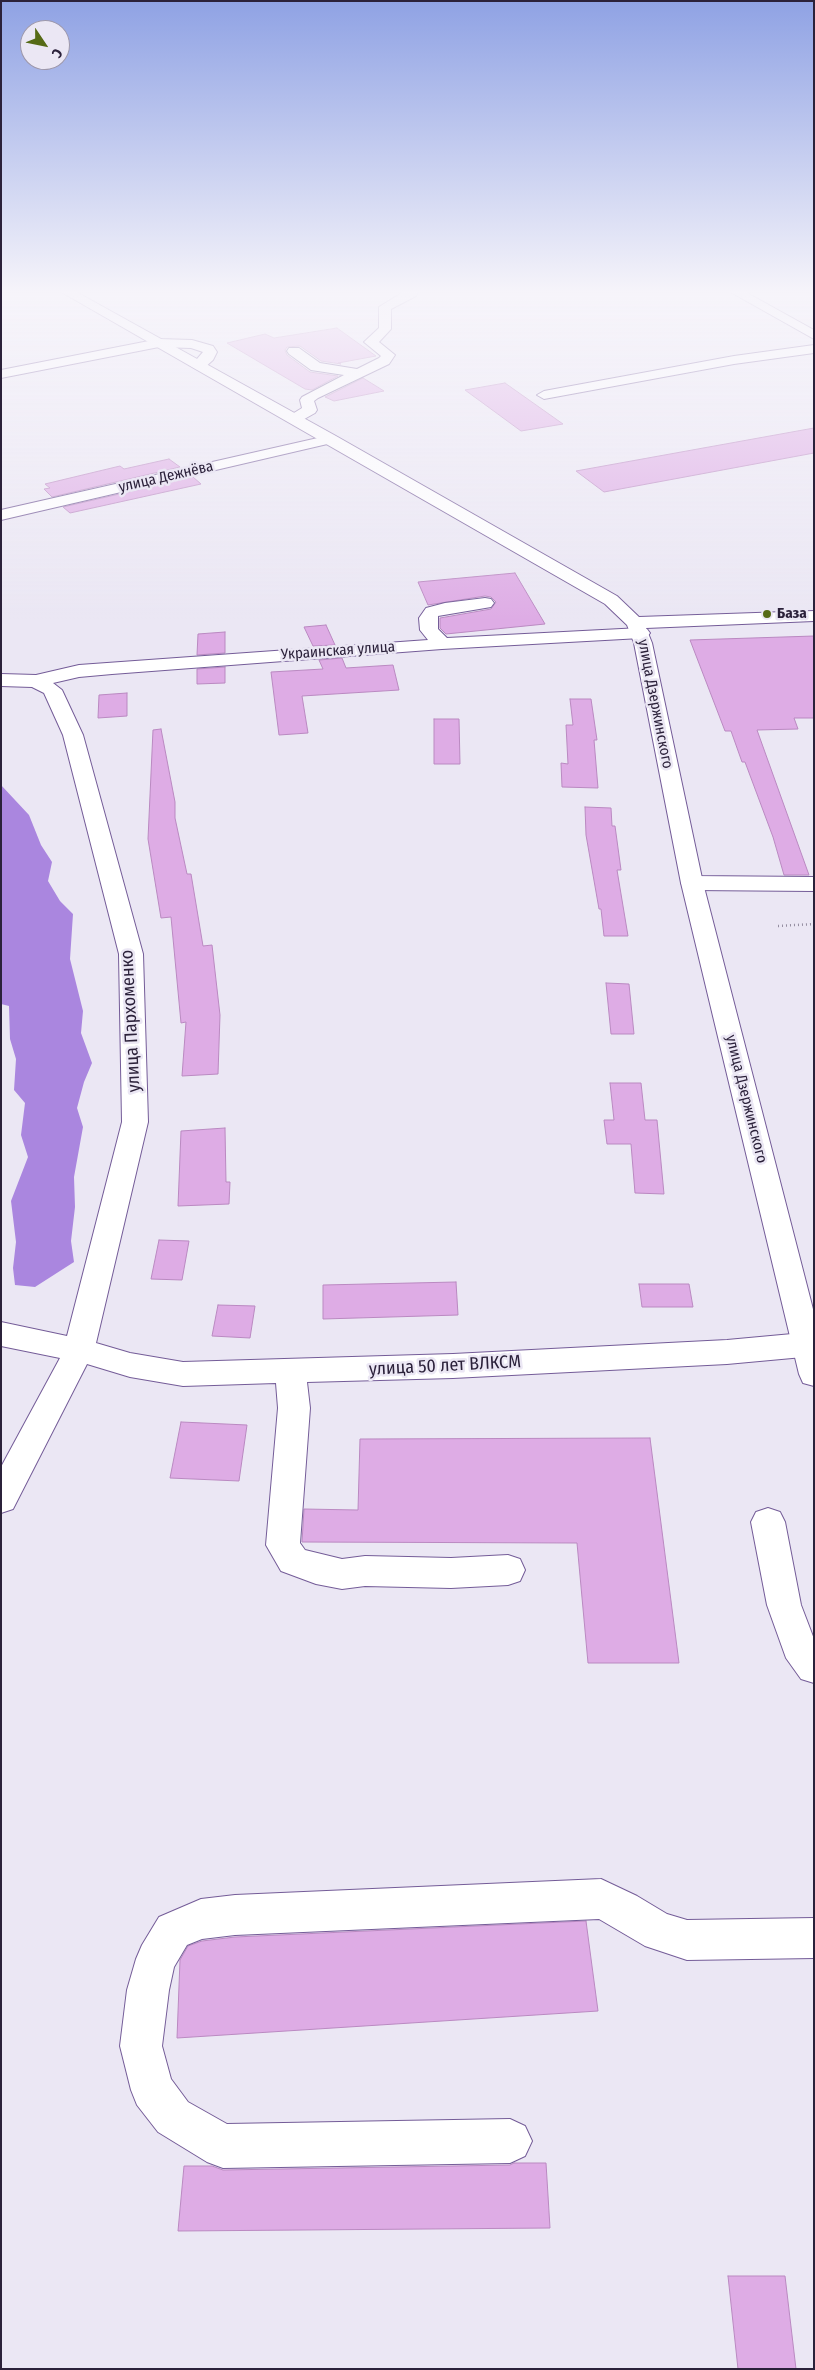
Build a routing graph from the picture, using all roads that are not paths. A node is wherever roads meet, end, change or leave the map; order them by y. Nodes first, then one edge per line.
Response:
1 (260, 400) edge
2 (308, 400) edge
3 (294, 418) junction
4 (331, 439) junction
5 (5, 510) edge
6 (486, 603) dead end
7 (814, 616) edge
8 (638, 628) junction
9 (442, 644) junction
10 (1, 680) edge
11 (36, 681) junction
12 (692, 883) junction
13 (814, 884) edge
14 (1, 1334) edge
15 (810, 1344) edge
16 (79, 1350) junction
17 (290, 1373) junction
18 (814, 1374) edge
19 (1, 1499) edge
20 (768, 1522) dead end
21 (508, 1570) dead end
22 (814, 1667) edge
23 (814, 1938) edge
24 (510, 2142) dead end

1 - 3 main road, улица Дзержинского
2 - 3 main road
3 - 4 main road, улица Дзержинского
4 - 5 main road, улица Дежнёва
4 - 8 main road, улица Дзержинского
6 - 9 main road
7 - 8 main road, Украинская улица
8 - 9 main road, Украинская улица
8 - 12 main road, улица Дзержинского
9 - 11 main road, Украинская улица
10 - 11 main road
11 - 16 main road, улица Пархоменко
12 - 13 main road
12 - 15 main road, улица Дзержинского
14 - 16 main road
15 - 17 main road, улица 50 лет ВЛКСМ
15 - 18 main road, улица Дзержинского
16 - 17 main road, улица 50 лет ВЛКСМ
16 - 19 main road, улица Пархоменко
17 - 21 main road
20 - 22 main road
23 - 24 main road

